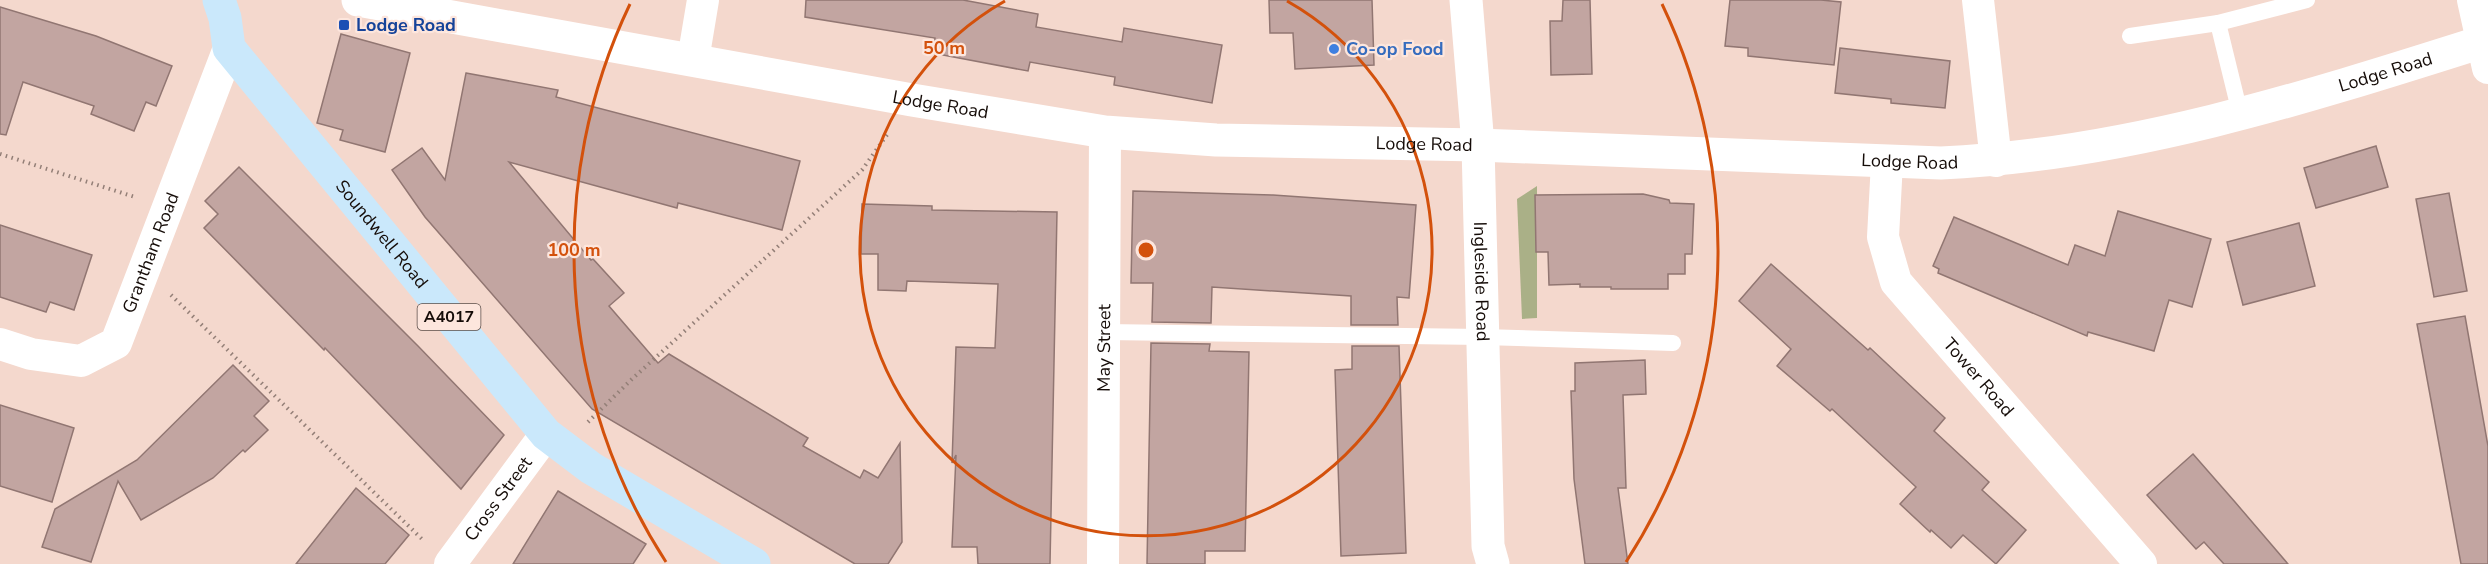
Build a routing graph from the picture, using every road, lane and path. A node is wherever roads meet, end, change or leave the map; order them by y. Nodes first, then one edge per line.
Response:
1 (219, 0) edge
2 (358, 0) edge
3 (703, 0) edge
4 (1466, 0) edge
5 (1978, 0) edge
6 (2307, 0) edge
7 (2473, 0) edge
8 (2218, 23) junction
9 (2130, 36) dead end
10 (229, 48) junction
11 (2486, 50) edge
12 (693, 60) junction
13 (912, 100) junction
14 (2240, 113) junction
15 (1105, 132) junction
16 (1478, 145) junction
17 (0, 154) edge
18 (1996, 161) junction
19 (1887, 162) junction
20 (167, 208) junction
21 (144, 269) junction
22 (1104, 332) junction
23 (1483, 337) junction
24 (1673, 343) dead end
25 (0, 344) edge
26 (554, 441) junction
27 (438, 554) edge
28 (754, 564) edge
29 (1103, 564) edge
30 (1493, 564) edge
31 (2141, 564) edge

1 - 10 main road
2 - 12 main road, Lodge Road
3 - 12 street
4 - 16 main road, Ingleside Road
5 - 18 street
6 - 8 lane
7 - 11 street
8 - 9 lane
8 - 14 lane
10 - 20 street, Grantham Road
10 - 26 main road, Soundwell Road / A4017
11 - 14 main road, Lodge Road
12 - 13 main road, Lodge Road
13 - 15 main road, Lodge Road
13 - 26 path
14 - 18 main road, Lodge Road
15 - 16 main road, Lodge Road
15 - 22 street, May Street
16 - 19 main road, Lodge Road
16 - 23 main road, Ingleside Road
17 - 20 path
18 - 19 main road, Lodge Road
19 - 31 street, Tower Road
20 - 21 street, Grantham Road
21 - 25 street, Grantham Road
21 - 27 path
22 - 23 lane
22 - 29 street, May Street
23 - 24 lane
23 - 30 main road, Ingleside Road
26 - 27 street, Cross Street
26 - 28 main road, Soundwell Road / A4017

